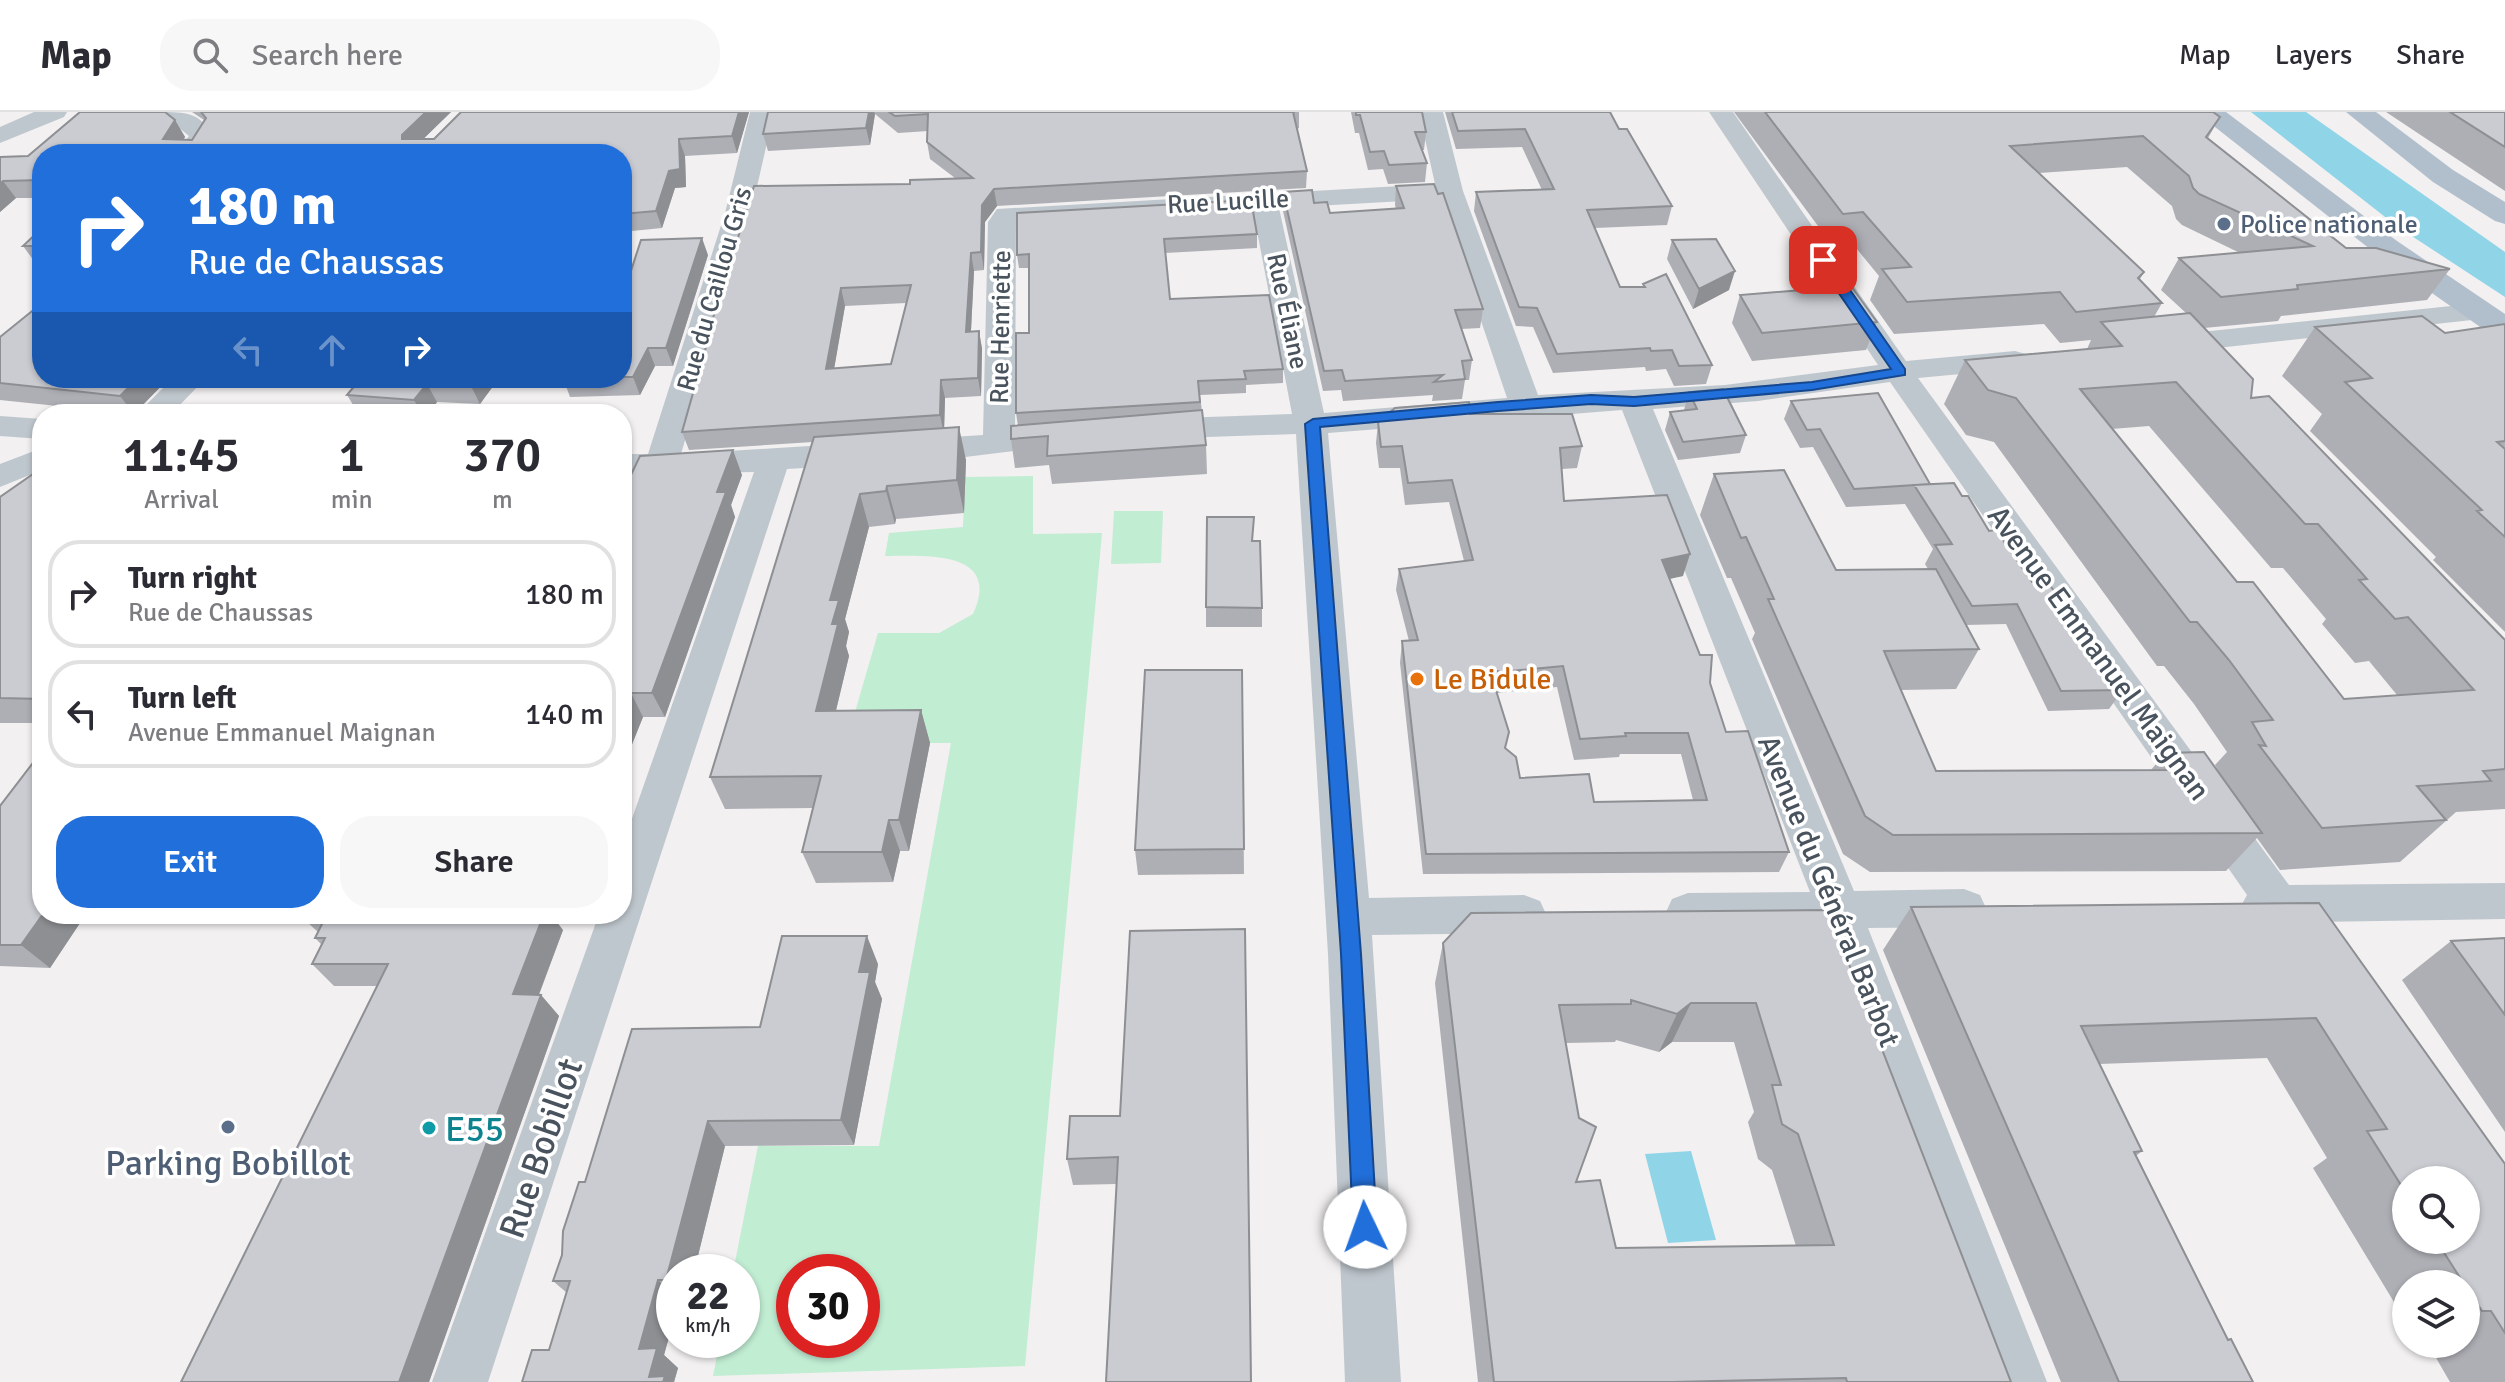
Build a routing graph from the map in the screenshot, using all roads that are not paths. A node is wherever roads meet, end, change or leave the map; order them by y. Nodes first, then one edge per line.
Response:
1 (55, 112) edge
2 (172, 112) edge
3 (762, 112) edge
4 (1431, 112) edge
5 (1721, 112) edge
6 (2209, 112) edge
7 (2359, 112) edge
8 (0, 136) edge
9 (196, 144) edge
10 (1450, 191) junction
11 (1264, 199) junction
12 (1007, 215) joint
13 (2505, 215) edge
14 (2493, 321) edge
15 (2188, 343) junction
16 (2127, 349) edge
17 (2051, 356) edge
18 (1900, 372) junction
19 (2216, 373) edge
20 (180, 388) edge
21 (1634, 401) junction
22 (164, 404) edge
23 (1525, 404) junction
24 (1313, 424) junction
25 (0, 426) edge
26 (32, 428) edge
27 (999, 441) junction
28 (774, 460) junction
29 (632, 464) edge
30 (661, 464) junction
31 (0, 476) edge
32 (30, 484) edge
33 (632, 880) edge
34 (2505, 901) edge
35 (2279, 904) junction
36 (2224, 905) edge
37 (2001, 907) edge
38 (1839, 909) junction
39 (1640, 913) edge
40 (1561, 914) edge
41 (1348, 917) junction
42 (617, 924) edge
43 (2336, 987) edge
44 (460, 1382) edge
45 (1373, 1382) edge
46 (2019, 1382) edge

1 - 8 street
2 - 9 street
3 - 30 street, Rue du Caillou Gris
4 - 10 street
5 - 18 street, Avenue Emmanuel Maignan
6 - 14 main road
7 - 13 main road
10 - 11 street, Rue Lucille
10 - 23 street
11 - 12 street, Rue Lucille
11 - 24 street, Rue Éliane
12 - 27 street, Rue Henriette
14 - 15 street
15 - 16 street
15 - 19 street
17 - 18 street
18 - 21 street
18 - 35 street, Avenue Emmanuel Maignan
20 - 22 street
21 - 23 street
21 - 38 street, Avenue du Général Barbot
23 - 24 street
24 - 27 street
24 - 41 street, Rue Éliane
25 - 26 street
27 - 28 street
28 - 30 street
28 - 33 street, Rue Bobillot
29 - 30 street
31 - 32 street
34 - 35 street
35 - 36 street
35 - 43 street, Avenue Emmanuel Maignan
37 - 38 street
38 - 39 street
38 - 46 street, Avenue du Général Barbot
40 - 41 street
41 - 45 street, Rue Éliane
42 - 44 street, Rue Bobillot

